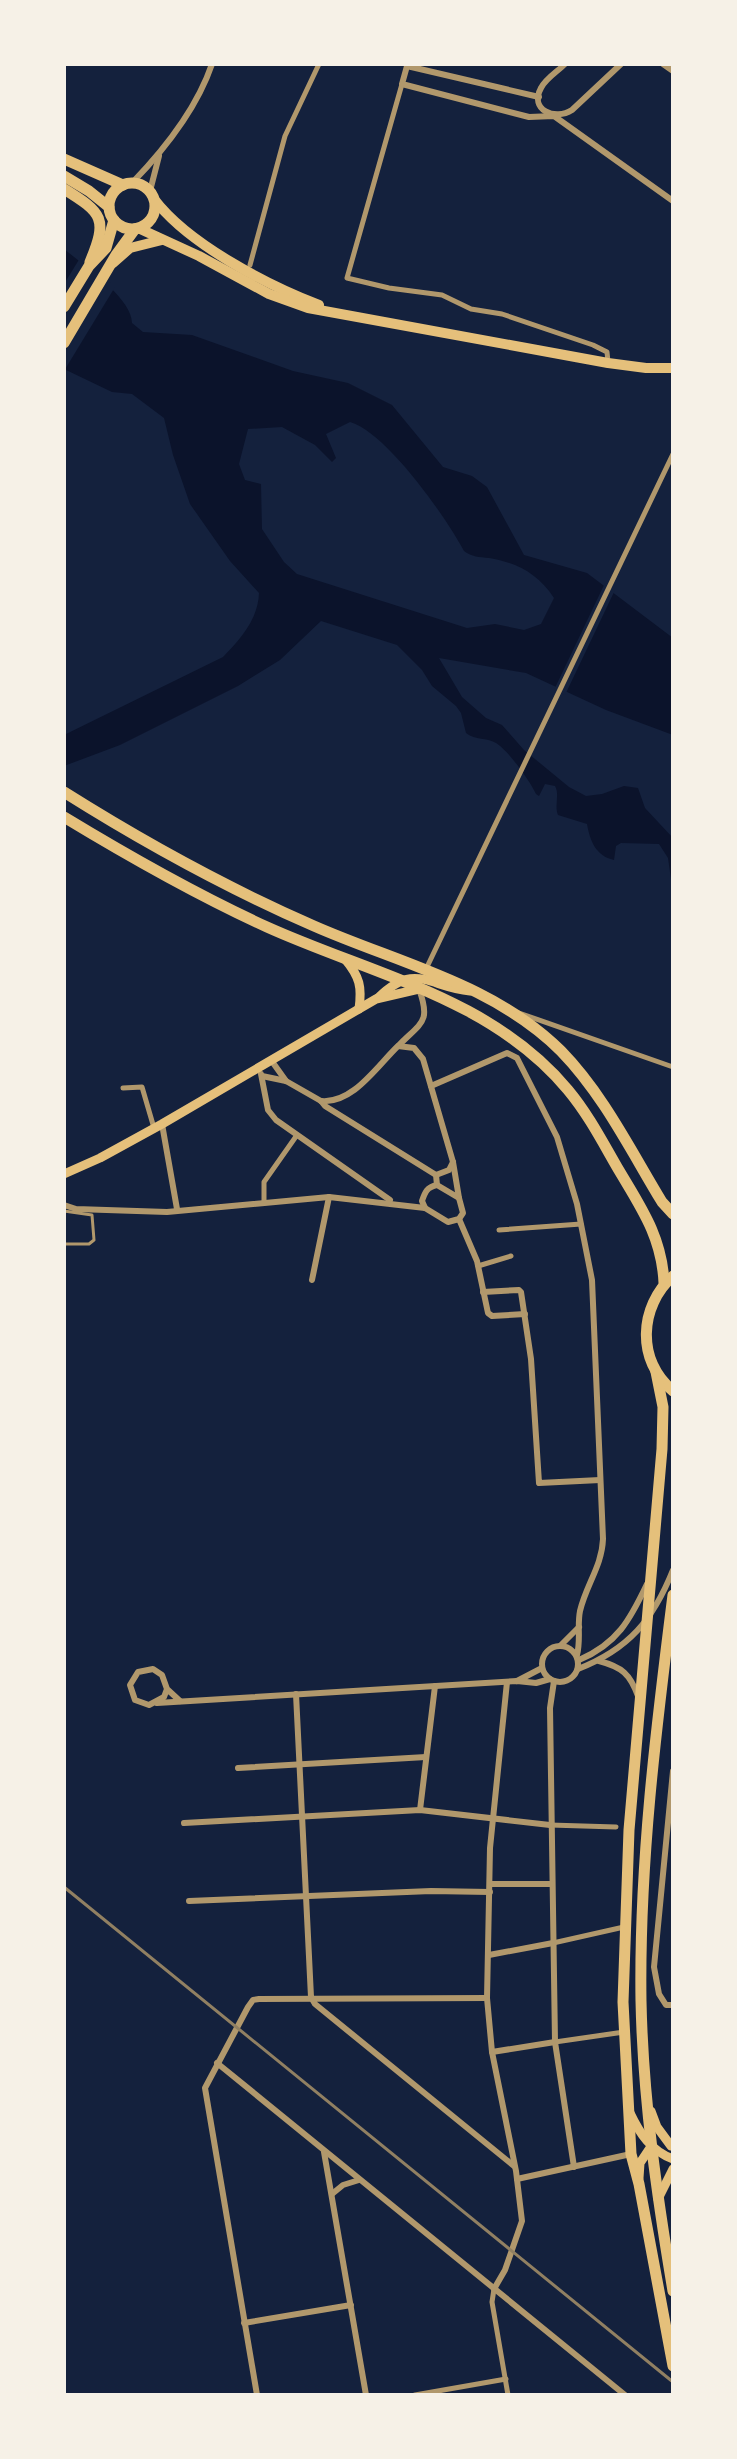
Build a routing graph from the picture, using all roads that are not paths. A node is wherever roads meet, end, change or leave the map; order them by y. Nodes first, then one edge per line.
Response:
1 (212, 64) edge
2 (319, 64) edge
3 (565, 64) edge
4 (621, 64) edge
5 (663, 64) edge
6 (673, 71) edge
7 (402, 84) junction
8 (539, 97) junction
9 (554, 116) junction
10 (159, 155) junction
11 (64, 159) edge
12 (64, 176) edge
13 (128, 184) junction
14 (64, 189) edge
15 (152, 195) junction
16 (673, 201) edge
17 (109, 207) junction
18 (114, 220) junction
19 (136, 229) junction
20 (164, 239) junction
21 (92, 261) junction
22 (250, 265) dead end
23 (110, 267) junction
24 (64, 307) edge
25 (343, 315) junction
26 (64, 343) edge
27 (608, 363) junction
28 (673, 368) edge
29 (673, 454) edge
30 (64, 792) edge
31 (64, 817) edge
32 (345, 959) junction
33 (425, 970) junction
34 (402, 987) junction
35 (477, 992) junction
36 (421, 994) junction
37 (359, 1009) junction
38 (506, 1009) junction
39 (398, 1046) junction
40 (271, 1060) junction
41 (673, 1067) edge
42 (260, 1072) junction
43 (286, 1081) junction
44 (431, 1086) junction
45 (123, 1088) dead end
46 (346, 1098) junction
47 (321, 1101) junction
48 (345, 1119) junction
49 (158, 1126) junction
50 (297, 1135) junction
51 (453, 1162) junction
52 (64, 1174) edge
53 (436, 1175) junction
54 (437, 1185) junction
55 (329, 1197) junction
56 (459, 1198) junction
57 (264, 1202) junction
58 (393, 1203) junction
59 (64, 1205) edge
60 (425, 1208) junction
61 (177, 1209) junction
62 (64, 1211) edge
63 (673, 1214) edge
64 (459, 1219) junction
65 (581, 1224) junction
66 (499, 1230) dead end
67 (64, 1244) edge
68 (511, 1256) dead end
69 (478, 1266) junction
70 (312, 1280) dead end
71 (669, 1280) edge
72 (483, 1292) junction
73 (525, 1314) junction
74 (656, 1372) junction
75 (673, 1391) edge
76 (600, 1480) junction
77 (673, 1570) edge
78 (649, 1581) junction
79 (673, 1595) edge
80 (647, 1621) junction
81 (579, 1627) junction
82 (670, 1640) edge
83 (561, 1645) junction
84 (578, 1657) junction
85 (599, 1661) junction
86 (542, 1668) junction
87 (578, 1669) junction
88 (552, 1680) junction
89 (517, 1681) junction
90 (507, 1682) junction
91 (435, 1686) junction
92 (167, 1689) junction
93 (296, 1694) junction
94 (639, 1700) junction
95 (180, 1701) junction
96 (157, 1703) junction
97 (426, 1757) junction
98 (299, 1764) junction
99 (238, 1768) dead end
100 (673, 1771) edge
101 (420, 1810) junction
102 (301, 1817) junction
103 (493, 1818) junction
104 (184, 1823) dead end
105 (550, 1825) junction
106 (616, 1827) dead end
107 (662, 1870) junction
108 (672, 1871) edge
109 (551, 1884) junction
110 (490, 1888) junction
111 (306, 1897) junction
112 (189, 1901) dead end
113 (624, 1927) junction
114 (553, 1943) junction
115 (489, 1955) junction
116 (332, 1996) junction
117 (311, 1997) junction
118 (487, 1998) junction
119 (669, 2005) edge
120 (328, 2015) junction
121 (624, 2032) junction
122 (555, 2042) junction
123 (492, 2052) junction
124 (217, 2063) junction
125 (648, 2101) junction
126 (628, 2110) junction
127 (507, 2138) junction
128 (652, 2145) junction
129 (492, 2146) junction
130 (672, 2147) edge
131 (324, 2152) junction
132 (631, 2154) junction
133 (673, 2159) edge
134 (574, 2167) junction
135 (516, 2168) junction
136 (673, 2169) edge
137 (517, 2179) junction
138 (359, 2180) junction
139 (639, 2184) junction
140 (332, 2194) junction
141 (658, 2199) junction
142 (494, 2289) junction
143 (673, 2291) edge
144 (351, 2305) junction
145 (244, 2323) junction
146 (673, 2366) edge
147 (506, 2379) junction
148 (257, 2395) edge
149 (366, 2395) edge
150 (415, 2395) edge
151 (508, 2395) edge
152 (625, 2395) edge

1 - 10 street
2 - 22 street
3 - 8 street
4 - 9 street
5 - 6 street
7 - 8 street
7 - 9 street
7 - 27 street
8 - 9 street
9 - 16 street
10 - 13 street
10 - 15 street
11 - 13 highway
12 - 17 highway
13 - 15 highway
13 - 17 highway
14 - 21 highway
15 - 19 highway
15 - 25 main road
17 - 18 highway
18 - 19 highway
18 - 21 highway
19 - 20 main road
19 - 23 highway
20 - 23 main road
20 - 25 main road
21 - 24 highway
23 - 26 highway
25 - 27 main road
27 - 28 main road
29 - 33 street
30 - 33 highway
31 - 32 highway
32 - 34 highway
32 - 37 main road
33 - 35 highway
34 - 35 main road
34 - 36 highway
34 - 37 main road
35 - 38 highway
36 - 39 street
36 - 71 highway
37 - 40 main road
38 - 41 street
38 - 63 highway
39 - 44 street
39 - 46 street
40 - 42 main road
40 - 43 street
42 - 43 street
42 - 49 main road
42 - 50 street
43 - 47 street
44 - 51 street
44 - 65 street
45 - 49 street
46 - 47 street
46 - 48 street
47 - 48 street
48 - 53 street
49 - 52 main road
49 - 61 street
50 - 57 street
50 - 58 street
51 - 53 street
51 - 56 street
53 - 54 street
54 - 56 street
54 - 60 street
55 - 57 street
55 - 58 street
55 - 70 street
56 - 64 street
57 - 61 street
58 - 60 street
59 - 61 street
60 - 64 street
62 - 67 lane
64 - 69 street
65 - 66 street
65 - 76 street
68 - 69 street
69 - 72 street
71 - 74 highway
72 - 73 street
72 - 73 street
73 - 76 street
74 - 75 highway
74 - 78 highway
76 - 81 street
77 - 80 street
78 - 80 highway
78 - 84 street
79 - 82 highway
80 - 85 street
80 - 94 highway
81 - 83 street
81 - 84 street
82 - 125 highway
83 - 84 street
83 - 86 street
84 - 87 street
85 - 87 street
85 - 94 street
86 - 88 street
86 - 89 street
87 - 88 street
88 - 89 street
88 - 105 street
89 - 90 street
90 - 91 street
90 - 103 street
91 - 93 street
91 - 97 street
92 - 95 street
92 - 96 street
92 - 96 street
93 - 95 street
93 - 98 street
94 - 113 highway
95 - 96 street
97 - 98 street
97 - 101 street
98 - 99 street
98 - 102 street
100 - 107 street
101 - 102 street
101 - 103 street
102 - 104 street
102 - 111 street
103 - 105 street
103 - 110 street
105 - 106 street
105 - 109 street
107 - 108 street
107 - 119 street
109 - 110 street
109 - 114 street
110 - 111 street
110 - 115 street
111 - 112 street
111 - 117 street
113 - 114 street
113 - 121 highway
114 - 115 street
114 - 122 street
115 - 118 street
116 - 117 street
116 - 118 street
116 - 120 street
117 - 120 street
117 - 124 street
118 - 123 street
120 - 129 street
121 - 122 street
121 - 126 highway
122 - 123 street
122 - 134 street
123 - 127 street
124 - 131 street
124 - 145 street
125 - 128 highway
125 - 130 main road
126 - 128 main road
126 - 132 highway
127 - 129 street
127 - 135 street
128 - 130 main road
128 - 132 main road
128 - 133 main road
128 - 139 main road
128 - 141 highway
129 - 135 street
131 - 138 street
131 - 140 street
132 - 134 street
132 - 139 highway
134 - 137 street
135 - 137 street
136 - 141 main road
137 - 142 street
138 - 140 street
138 - 142 street
139 - 146 highway
140 - 144 street
141 - 143 highway
142 - 147 street
142 - 152 street
144 - 145 street
144 - 149 street
145 - 148 street
147 - 150 street
147 - 151 street

